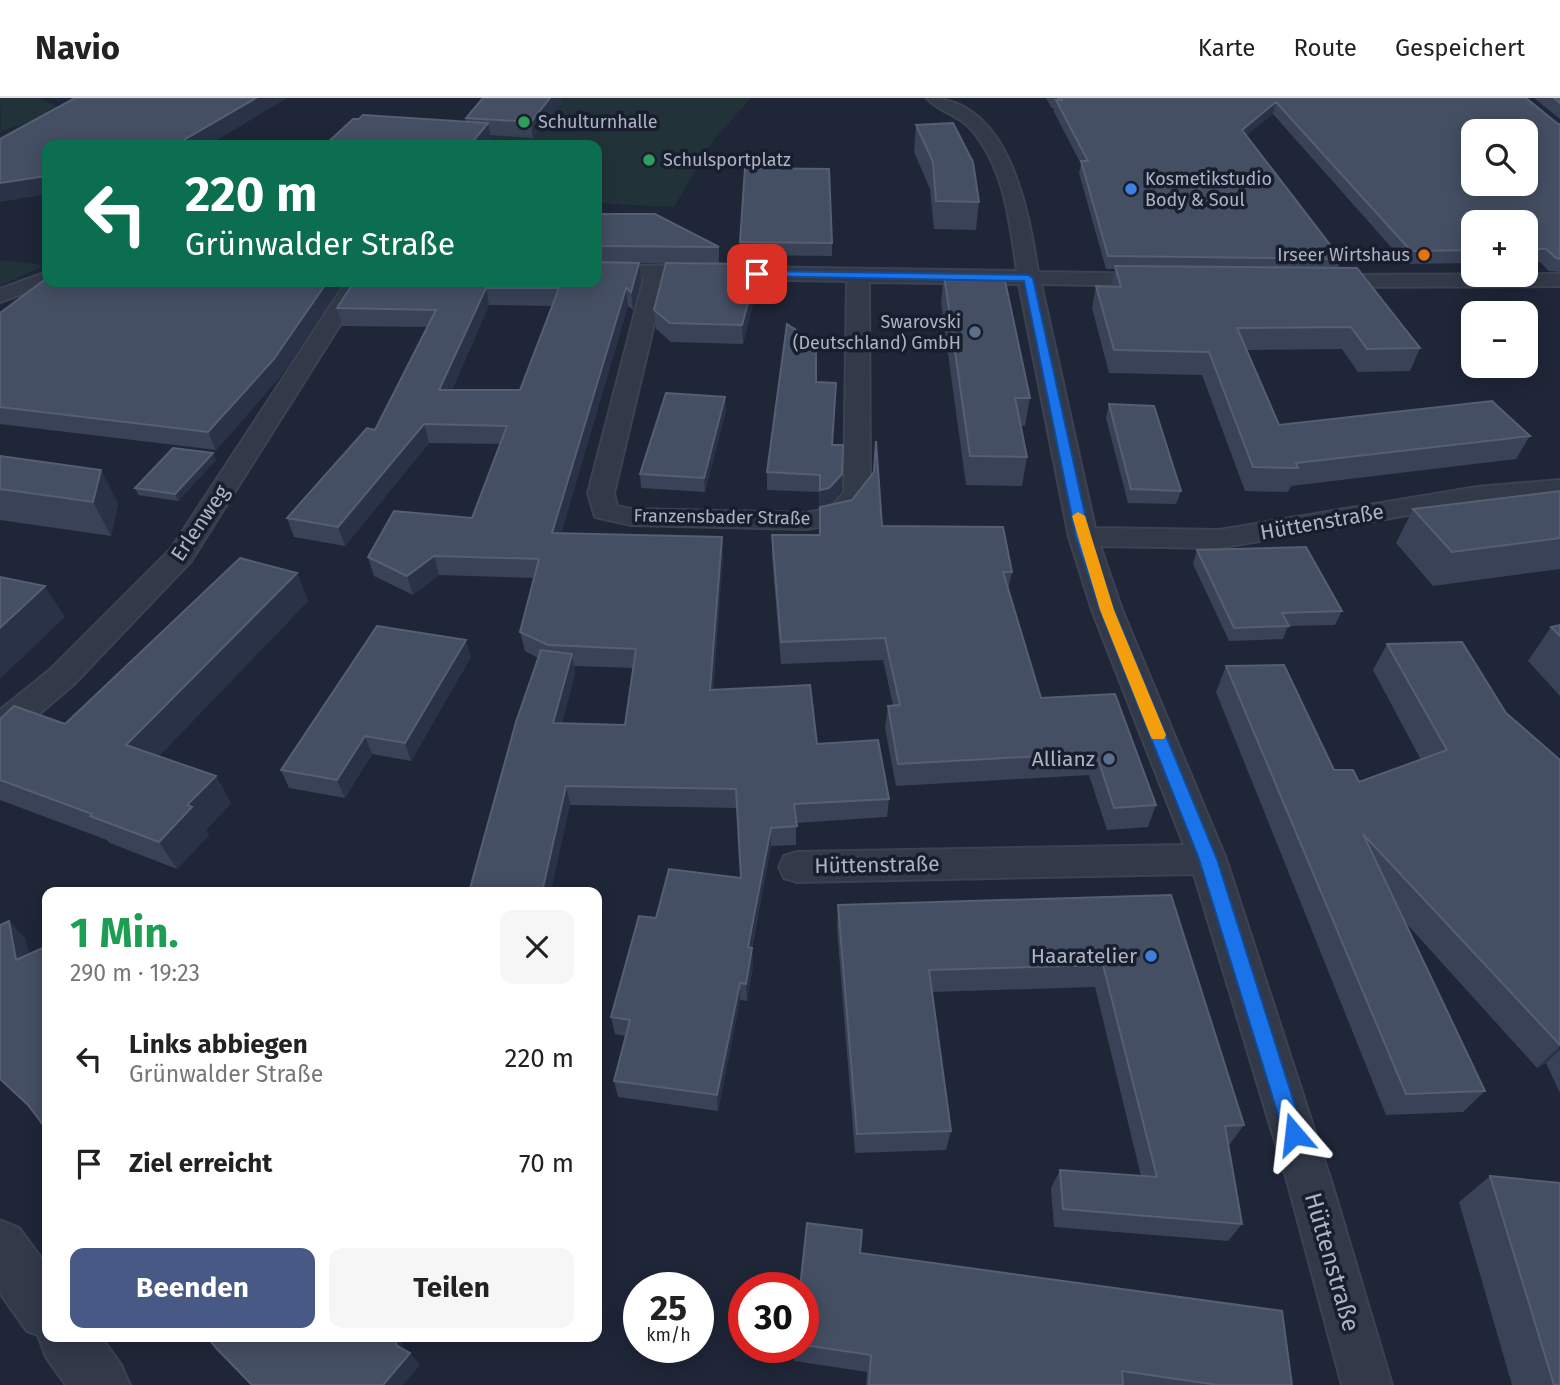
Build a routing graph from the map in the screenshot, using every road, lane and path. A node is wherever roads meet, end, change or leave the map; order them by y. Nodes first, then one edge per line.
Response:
1 (935, 98) edge
2 (602, 271) edge
3 (656, 272) junction
4 (858, 276) junction
5 (1028, 278) junction
6 (42, 280) edge
7 (1181, 280) edge
8 (1560, 280) edge
9 (1307, 281) edge
10 (353, 287) edge
11 (0, 296) edge
12 (1560, 488) edge
13 (1083, 537) junction
14 (0, 728) edge
15 (1208, 859) junction
16 (797, 867) dead end
17 (0, 1247) edge
18 (42, 1304) edge
19 (70, 1342) edge
20 (101, 1385) edge
21 (1367, 1385) edge

1 - 5 street, Hüttenstraße
2 - 3 street
3 - 4 street
3 - 4 street, Franzensbader Straße
4 - 5 street
5 - 7 street
5 - 13 street, Hüttenstraße
6 - 11 street
8 - 9 street
10 - 14 street, Erlenweg
12 - 13 street, Hüttenstraße
13 - 15 street, Hüttenstraße
15 - 16 street, Hüttenstraße
15 - 21 street, Hüttenstraße
17 - 18 street
19 - 20 street

